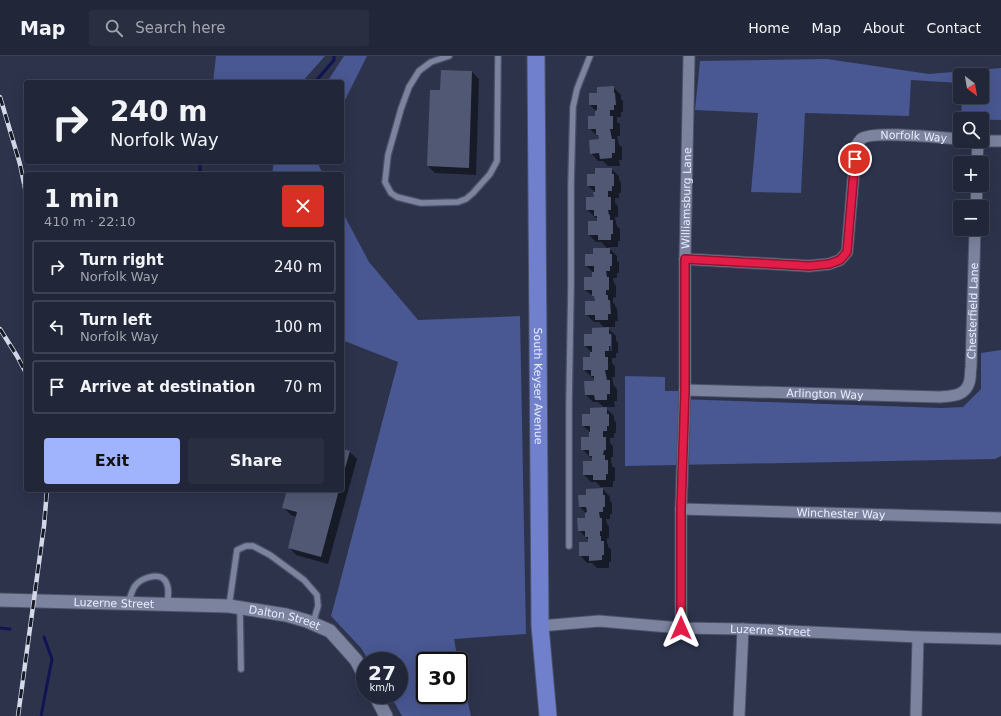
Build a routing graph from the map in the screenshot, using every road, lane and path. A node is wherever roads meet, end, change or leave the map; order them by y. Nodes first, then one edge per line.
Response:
1 (449, 56) edge
2 (498, 56) edge
3 (536, 56) edge
4 (590, 56) edge
5 (690, 56) edge
6 (953, 139) edge
7 (989, 141) edge
8 (1001, 141) edge
9 (975, 236) edge
10 (685, 259) junction
11 (685, 390) junction
12 (964, 392) joint
13 (681, 509) junction
14 (1001, 518) edge
15 (569, 546) dead end
16 (0, 600) edge
17 (128, 603) junction
18 (167, 605) junction
19 (234, 607) junction
20 (313, 624) junction
21 (540, 626) junction
22 (681, 628) junction
23 (743, 629) junction
24 (918, 636) junction
25 (1001, 639) edge
26 (356, 660) edge
27 (241, 669) dead end
28 (380, 704) edge
29 (386, 716) edge
30 (548, 716) edge
31 (739, 716) edge
32 (916, 716) edge

1 - 2 lane
3 - 21 main road, South Keyser Avenue
4 - 15 lane
5 - 10 street, Williamsburg Lane
6 - 10 street, Norfolk Way
7 - 8 street
9 - 12 street, Chesterfield Lane
10 - 11 street, Williamsburg Lane
11 - 12 street, Arlington Way
11 - 13 street, Williamsburg Lane
13 - 14 street, Winchester Way
13 - 22 street, Williamsburg Lane
16 - 17 street, Luzerne Street
17 - 18 street, Luzerne Street
17 - 18 lane
18 - 19 street, Luzerne Street
19 - 20 street, Dalton Street
19 - 20 lane
19 - 27 lane
20 - 26 street, Dalton Street
21 - 22 street, Luzerne Street
21 - 30 main road, South Keyser Avenue
22 - 23 street, Luzerne Street
23 - 24 street, Luzerne Street
23 - 31 street
24 - 25 street, Luzerne Street
24 - 32 street
28 - 29 street

